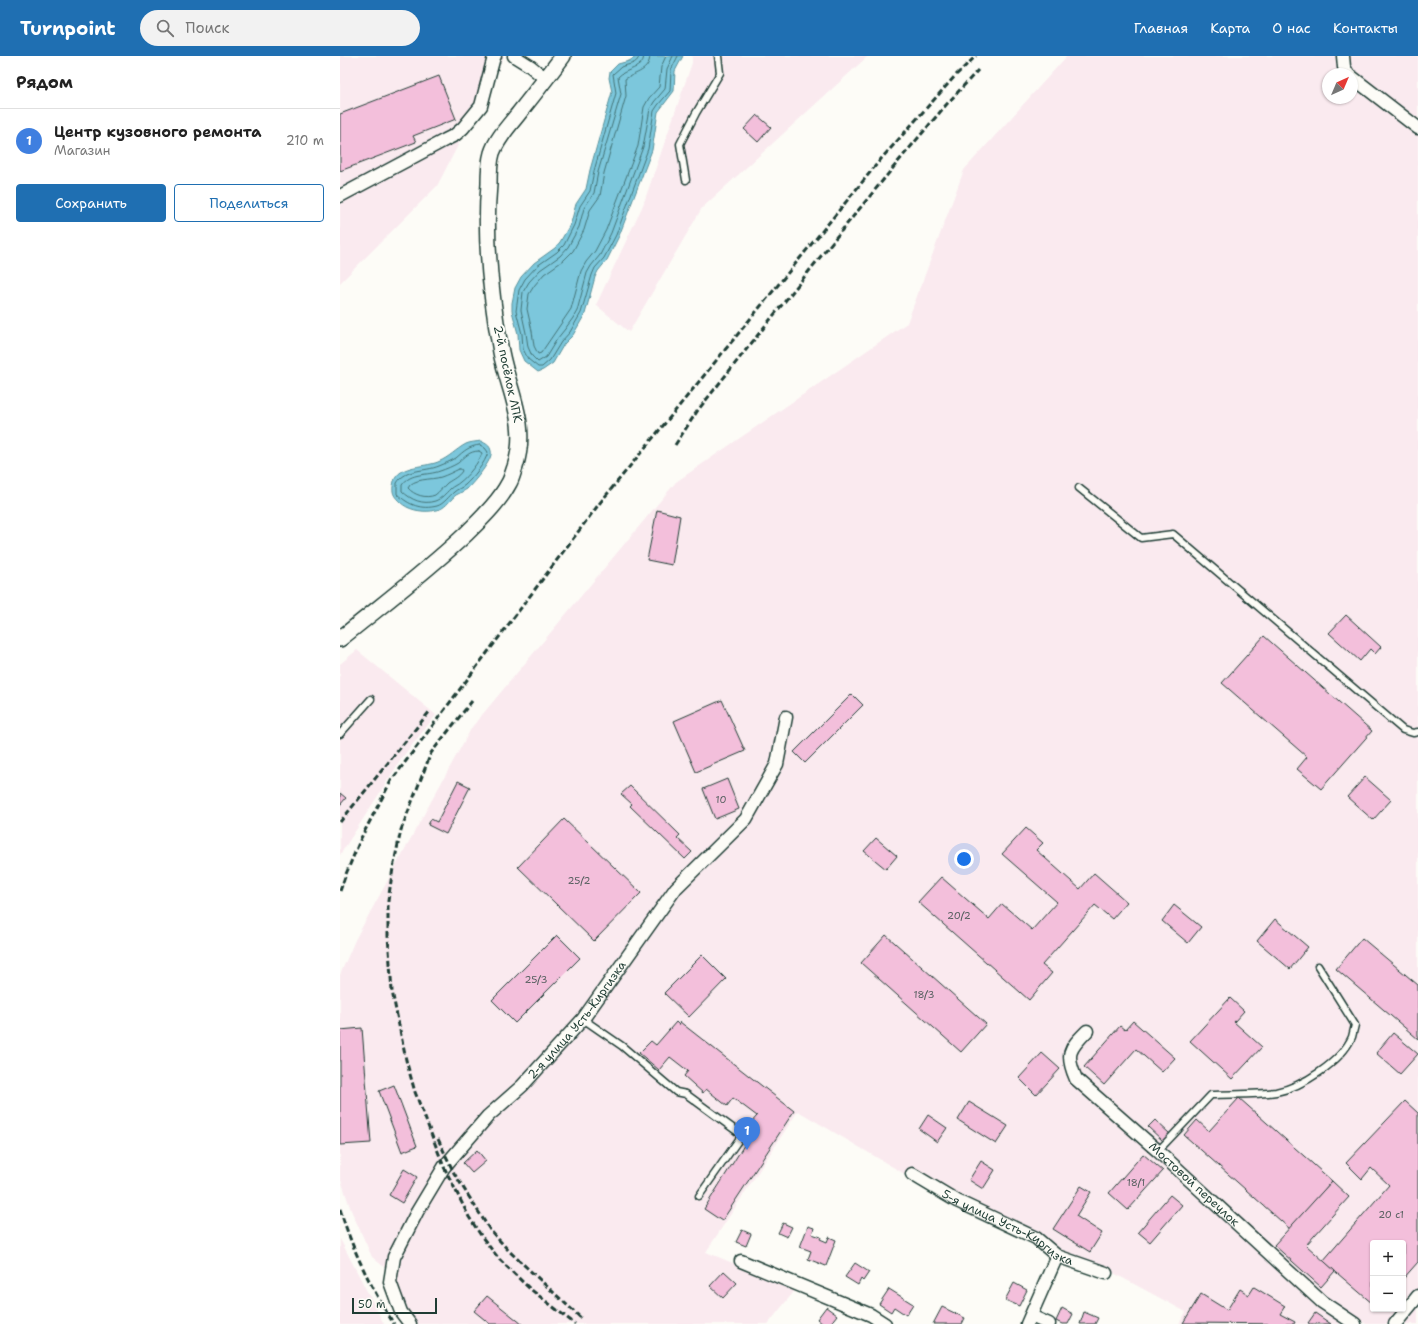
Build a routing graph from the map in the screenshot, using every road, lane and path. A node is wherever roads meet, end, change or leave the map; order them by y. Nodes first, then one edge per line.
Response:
1 (494, 56) edge
2 (514, 56) edge
3 (563, 56) edge
4 (718, 56) edge
5 (1343, 56) edge
6 (1345, 68) edge
7 (546, 79) junction
8 (1358, 82) edge
9 (1418, 128) edge
10 (686, 180) dead end
11 (340, 196) edge
12 (1079, 488) dead end
13 (340, 639) edge
14 (371, 699) dead end
15 (786, 717) dead end
16 (1418, 732) edge
17 (340, 734) edge
18 (1318, 966) dead end
19 (583, 1019) junction
20 (1087, 1031) dead end
21 (1158, 1151) junction
22 (912, 1174) dead end
23 (699, 1196) dead end
24 (1057, 1256) junction
25 (741, 1260) dead end
26 (1106, 1273) dead end
27 (1418, 1296) edge
28 (1029, 1320) edge
29 (410, 1324) edge
30 (885, 1324) edge
31 (1049, 1324) edge
32 (1355, 1324) edge
33 (1395, 1324) edge

1 - 11 street
2 - 7 street
3 - 7 street, 2-й посёлок ЛПК
4 - 10 lane
5 - 6 street
7 - 13 street, 2-й посёлок ЛПК
8 - 9 street
12 - 16 lane
14 - 17 lane
15 - 19 street, 2-я улица Усть-Киргизка
18 - 21 lane
19 - 23 lane
19 - 29 street, 2-я улица Усть-Киргизка
20 - 21 street, Мостовой переулок
21 - 32 street, Мостовой переулок
22 - 24 street, 5-я улица Усть-Киргизка
24 - 26 street, 5-я улица Усть-Киргизка
24 - 28 street
25 - 30 street
27 - 33 street
28 - 31 street

